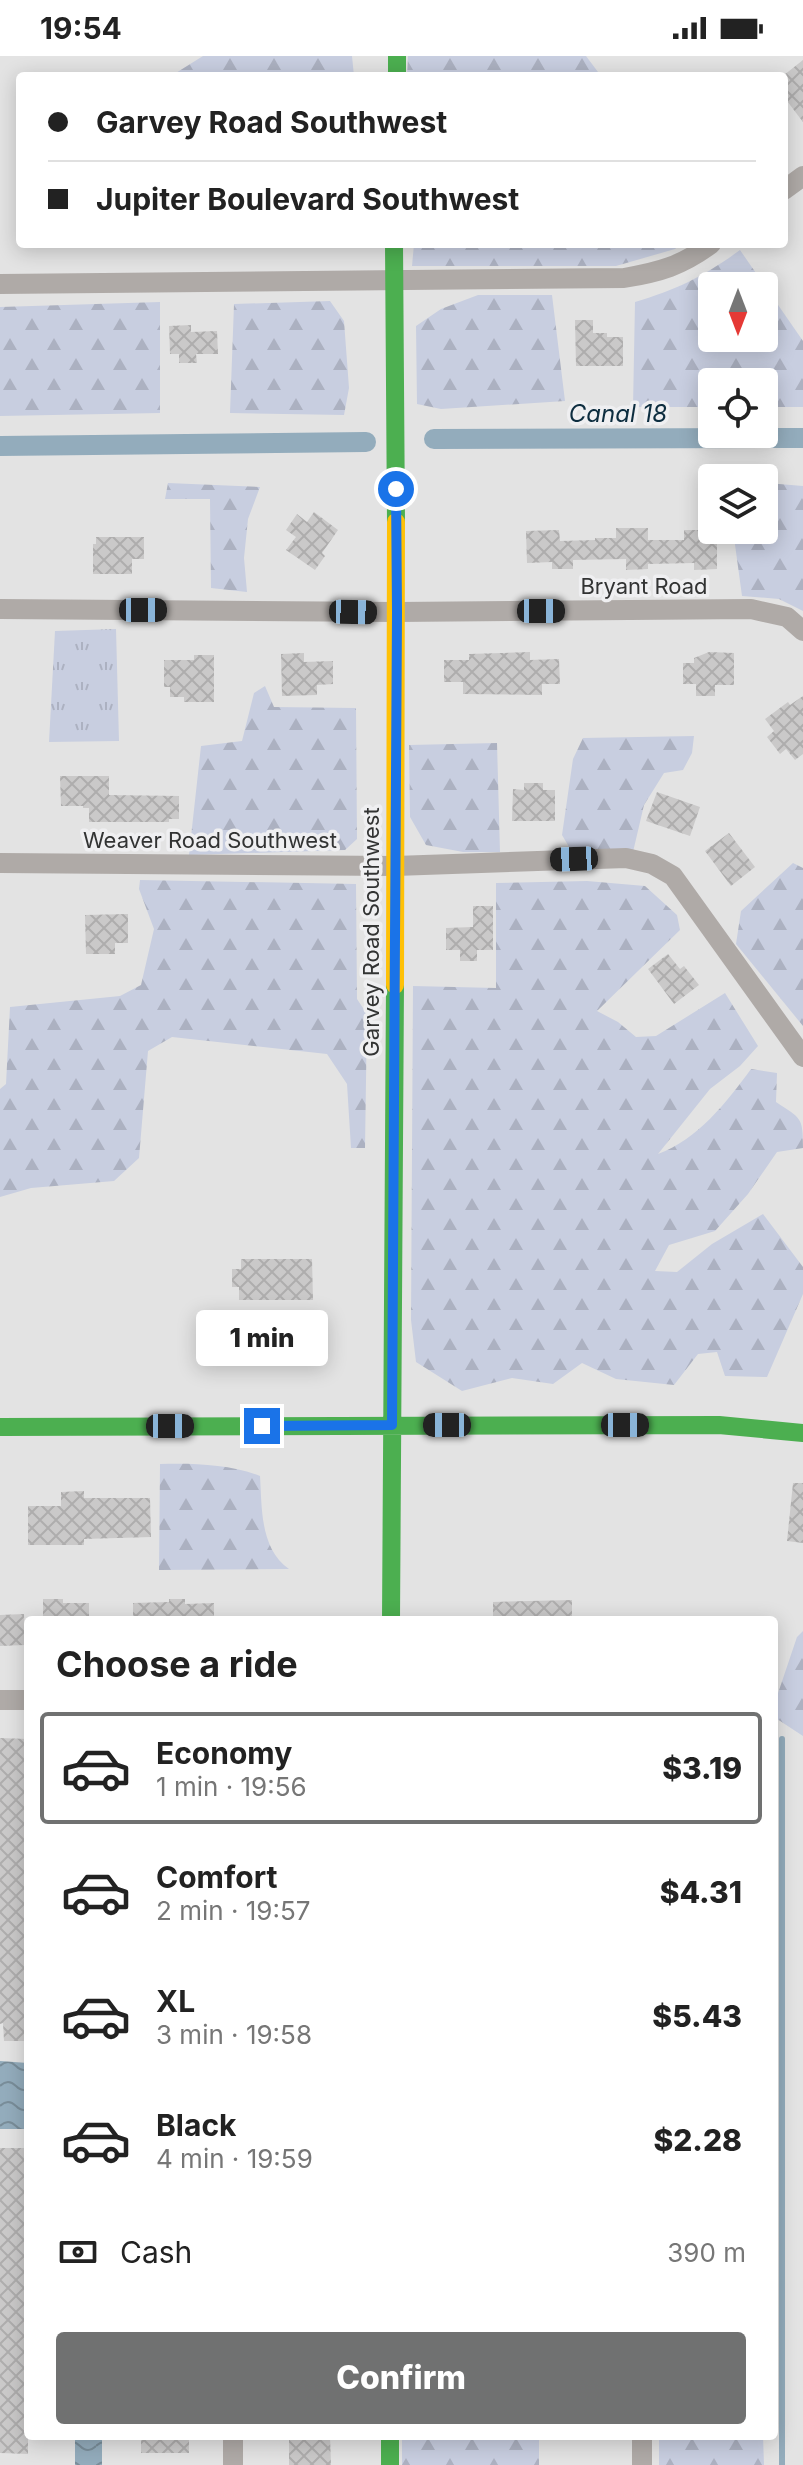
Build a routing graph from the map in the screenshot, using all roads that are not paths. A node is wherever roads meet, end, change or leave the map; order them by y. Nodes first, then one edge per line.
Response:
1 (394, 248) edge
2 (706, 248) edge
3 (394, 280) junction
4 (0, 284) edge
5 (0, 609) edge
6 (397, 612) junction
7 (803, 631) edge
8 (0, 863) edge
9 (395, 866) junction
10 (803, 1057) edge
11 (392, 1425) junction
12 (0, 1427) edge
13 (803, 1433) edge
14 (391, 1616) edge
15 (0, 1700) edge
16 (24, 1700) edge
17 (233, 2440) edge
18 (390, 2440) edge
19 (642, 2440) edge
20 (233, 2465) edge
21 (390, 2465) edge
22 (642, 2465) edge

1 - 3 street, Garvey Road Southwest
2 - 3 street
3 - 4 street
3 - 6 street, Garvey Road Southwest
5 - 6 street, Bryant Road
6 - 7 street, Bryant Road
6 - 9 street, Garvey Road Southwest
8 - 9 street, Weaver Road Southwest
9 - 10 street, Weaver Road Southwest
9 - 11 street, Garvey Road Southwest
11 - 12 street
11 - 13 street
11 - 14 street, Garvey Road Southwest
15 - 16 street
17 - 20 street
18 - 21 street
19 - 22 street

